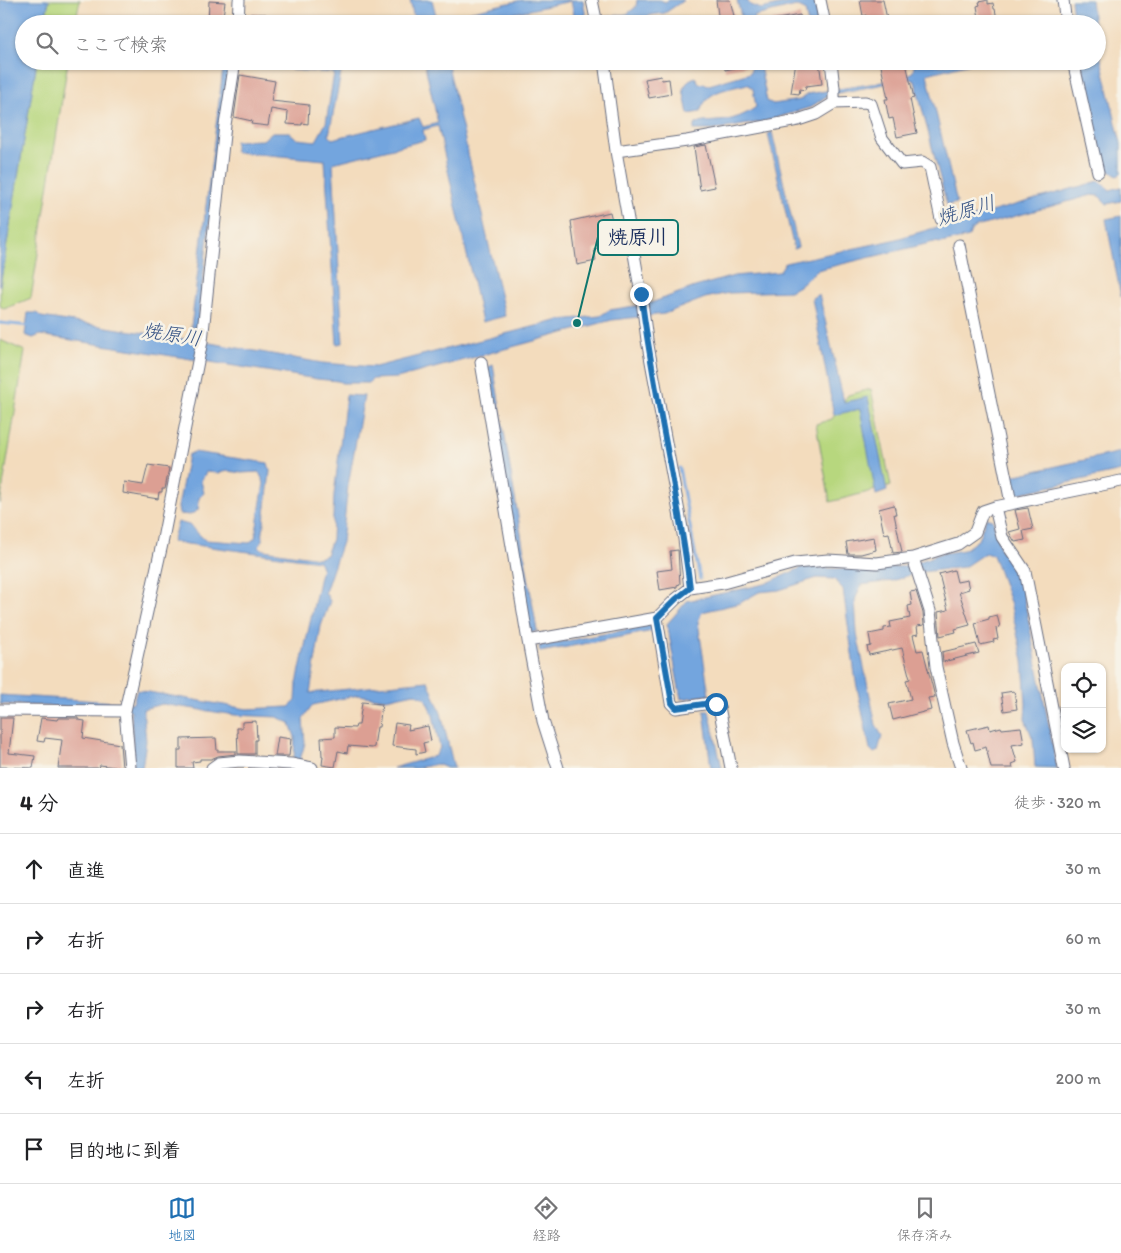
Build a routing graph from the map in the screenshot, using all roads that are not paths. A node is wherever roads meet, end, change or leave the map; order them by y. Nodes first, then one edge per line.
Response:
1 (239, 0) edge
2 (592, 0) edge
3 (820, 0) edge
4 (1063, 0) edge
5 (238, 15) edge
6 (595, 15) edge
7 (823, 15) edge
8 (1065, 15) edge
9 (233, 70) edge
10 (605, 70) edge
11 (832, 70) edge
12 (1075, 70) edge
13 (834, 95) junction
14 (616, 151) junction
15 (1098, 172) dead end
16 (941, 219) dead end
17 (959, 245) dead end
18 (480, 362) dead end
19 (1121, 481) edge
20 (1011, 503) junction
21 (995, 506) junction
22 (915, 564) junction
23 (690, 588) junction
24 (657, 618) junction
25 (528, 641) junction
26 (0, 710) edge
27 (125, 711) junction
28 (256, 765) edge
29 (308, 767) edge
30 (130, 768) edge
31 (212, 768) edge
32 (558, 768) edge
33 (731, 768) edge
34 (962, 768) edge
35 (1064, 768) edge

1 - 5 street
2 - 6 street
3 - 7 street
4 - 8 street
9 - 27 street
10 - 14 street
11 - 13 street
12 - 15 street
13 - 14 street
13 - 16 street
14 - 23 street
17 - 20 street
18 - 25 street
19 - 20 street
20 - 21 street
21 - 22 street
21 - 35 street
22 - 23 street
22 - 34 street
23 - 24 street
24 - 25 street
24 - 33 street
25 - 32 street
26 - 27 street
27 - 30 street
28 - 29 street
28 - 31 street

